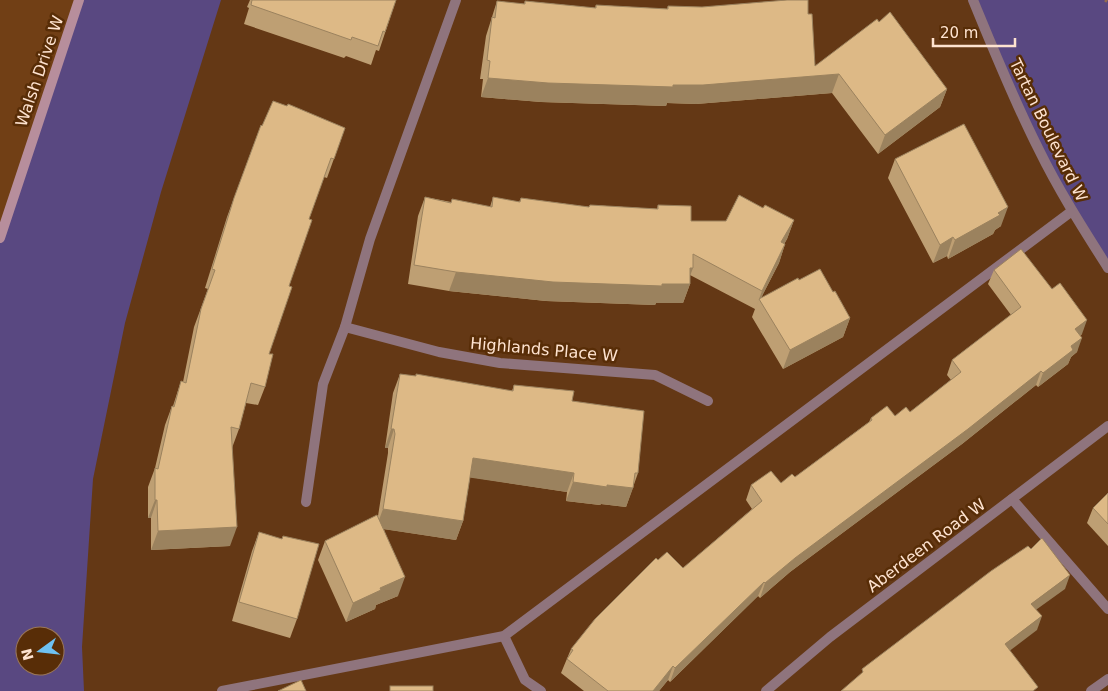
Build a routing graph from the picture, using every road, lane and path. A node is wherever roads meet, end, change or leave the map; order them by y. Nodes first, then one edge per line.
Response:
1 (79, 0) edge
2 (456, 0) edge
3 (974, 0) edge
4 (1072, 211) junction
5 (0, 238) edge
6 (1108, 268) edge
7 (345, 327) junction
8 (708, 401) dead end
9 (1108, 426) edge
10 (1012, 499) junction
11 (306, 502) dead end
12 (1108, 609) edge
13 (504, 636) junction
14 (1108, 679) edge
15 (222, 691) edge
16 (541, 691) edge
17 (766, 691) edge
18 (1091, 691) edge

1 - 5 main road, Walsh Drive W
2 - 7 street
3 - 4 street, Tartan Boulevard W
4 - 6 street, Tartan Boulevard W
4 - 13 street
7 - 8 street, Highlands Place W
7 - 11 street
9 - 10 street, Aberdeen Road W
10 - 12 street
10 - 17 street, Aberdeen Road W
13 - 15 street
13 - 16 street
14 - 18 street

